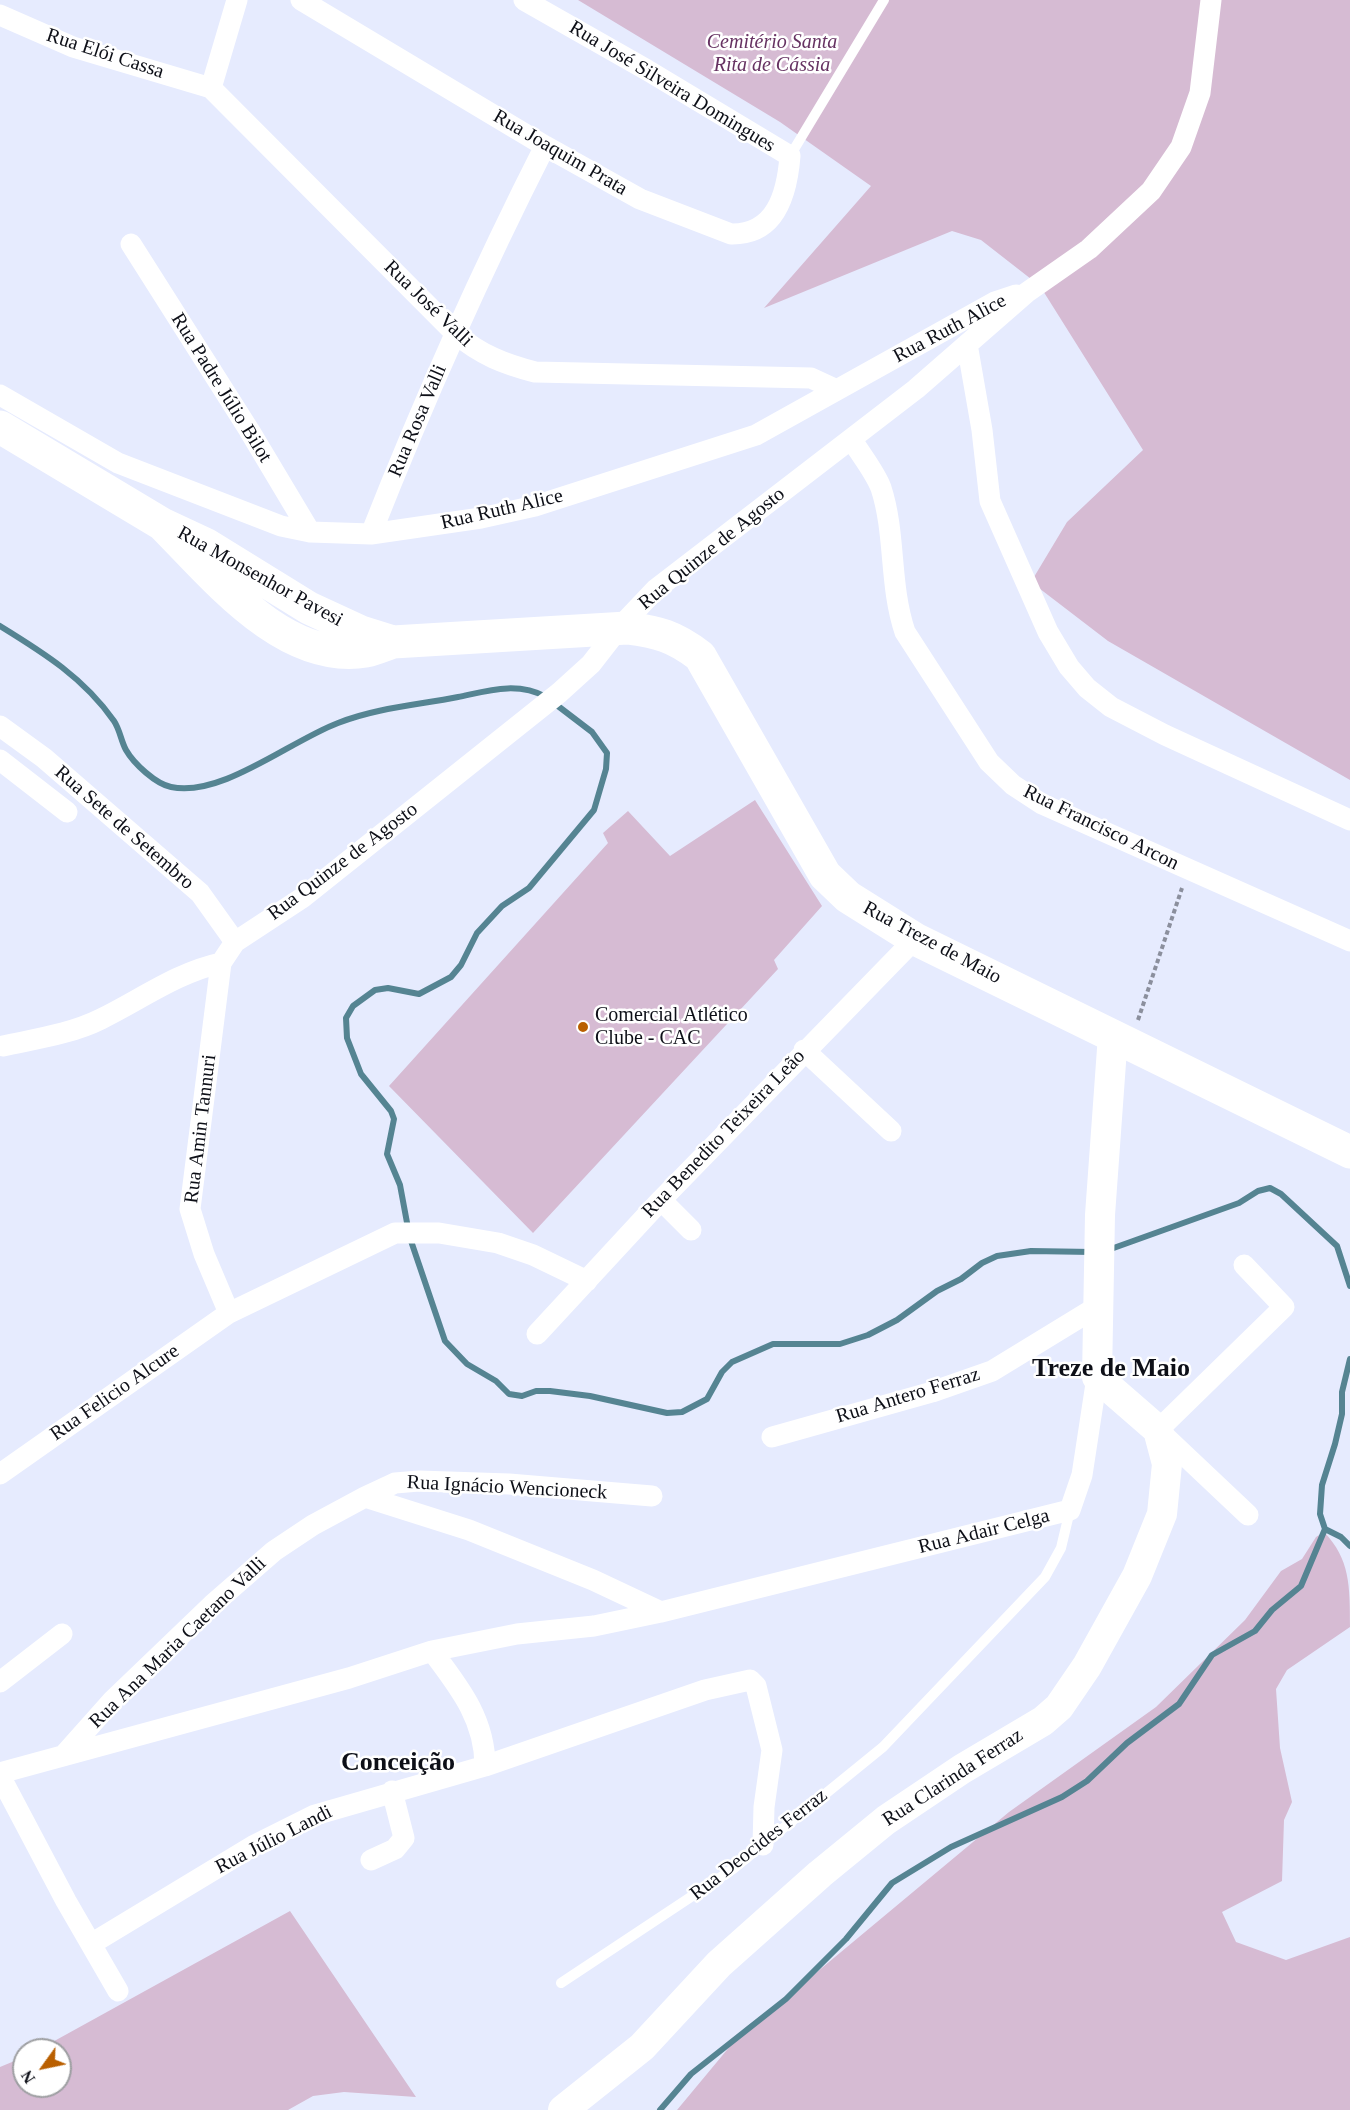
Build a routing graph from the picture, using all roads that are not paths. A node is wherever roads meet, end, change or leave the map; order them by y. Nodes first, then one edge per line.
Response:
1 (237, 0) edge
2 (301, 0) edge
3 (524, 0) edge
4 (884, 0) edge
5 (1211, 0) edge
6 (0, 15) edge
7 (211, 88) junction
8 (545, 146) junction
9 (789, 156) junction
10 (131, 244) dead end
11 (1026, 293) junction
12 (456, 334) junction
13 (967, 344) junction
14 (837, 390) junction
15 (0, 395) edge
16 (0, 427) edge
17 (852, 440) junction
18 (162, 524) junction
19 (310, 532) junction
20 (371, 534) junction
21 (285, 595) junction
22 (264, 620) junction
23 (619, 628) junction
24 (393, 642) junction
25 (0, 726) edge
26 (0, 760) edge
27 (67, 812) dead end
28 (1350, 820) edge
29 (915, 939) junction
30 (1350, 941) edge
31 (235, 942) junction
32 (221, 963) junction
33 (1122, 1038) junction
34 (3, 1046) dead end
35 (804, 1050) junction
36 (891, 1131) dead end
37 (1350, 1152) edge
38 (661, 1200) junction
39 (691, 1230) dead end
40 (1244, 1265) dead end
41 (587, 1281) junction
42 (1100, 1305) junction
43 (229, 1313) junction
44 (537, 1334) dead end
45 (1096, 1377) junction
46 (1158, 1430) junction
47 (772, 1437) dead end
48 (0, 1474) edge
49 (652, 1496) dead end
50 (365, 1497) junction
51 (1070, 1510) junction
52 (1248, 1515) dead end
53 (661, 1612) junction
54 (62, 1634) dead end
55 (432, 1651) junction
56 (0, 1682) edge
57 (64, 1755) junction
58 (485, 1766) junction
59 (0, 1775) edge
60 (392, 1791) junction
61 (763, 1845) junction
62 (371, 1860) dead end
63 (91, 1944) junction
64 (561, 1983) dead end
65 (118, 1991) dead end
66 (563, 2110) edge

1 - 7 street
2 - 8 street, Rua Joaquim Prata
3 - 9 street, Rua José Silveira Domingues
4 - 9 lane
5 - 11 street
6 - 7 street, Rua Elói Cassa
7 - 12 street, Rua José Valli
8 - 9 street, Rua Joaquim Prata
8 - 12 street, Rua Rosa Valli
10 - 19 street, Rua Padre Júlio Bilot
11 - 13 street, Rua Quinze de Agosto
11 - 14 street, Rua Ruth Alice
12 - 14 street, Rua José Valli
12 - 20 street, Rua Rosa Valli
13 - 17 street, Rua Quinze de Agosto
13 - 28 street
14 - 20 street, Rua Ruth Alice
15 - 19 street, Rua Ruth Alice
16 - 18 highway, Rua Monsenhor Pavesi
17 - 23 street, Rua Quinze de Agosto
17 - 30 street, Rua Francisco Arcon
18 - 21 highway, Rua Monsenhor Pavesi
18 - 22 highway, Rua Monsenhor Pavesi
19 - 20 street, Rua Ruth Alice
21 - 22 highway
21 - 24 highway, Rua Monsenhor Pavesi
22 - 24 highway, Rua Monsenhor Pavesi
23 - 24 highway, Rua Monsenhor Pavesi
23 - 29 highway, Rua Treze de Maio
23 - 31 street, Rua Quinze de Agosto
25 - 31 street, Rua Sete de Setembro
26 - 27 street
29 - 33 highway, Rua Treze de Maio
29 - 35 street, Rua Benedito Teixeira Leão
31 - 32 street, Rua Amin Tannuri
32 - 34 street
32 - 43 street, Rua Amin Tannuri
33 - 37 highway, Rua Treze de Maio
33 - 42 street, Rua Adair Celga
35 - 36 street
35 - 38 street, Rua Benedito Teixeira Leão
38 - 39 street
38 - 41 street, Rua Benedito Teixeira Leão
40 - 46 street
41 - 43 street, Rua Felicio Alcure
41 - 44 street, Rua Benedito Teixeira Leão
42 - 45 street, Rua Adair Celga
42 - 47 street, Rua Antero Ferraz
43 - 48 street, Rua Felicio Alcure
45 - 46 street
45 - 51 street, Rua Adair Celga
46 - 52 street
46 - 66 street, Rua Clarinda Ferraz
49 - 50 street, Rua Ignácio Wencioneck
50 - 53 street
50 - 57 street, Rua Ana Maria Caetano Valli
51 - 53 street, Rua Adair Celga
51 - 61 lane, Rua Deocides Ferraz
53 - 55 street
54 - 56 street
55 - 57 street
55 - 58 street
57 - 59 street
58 - 60 street, Rua Júlio Landi
58 - 61 street, Rua Júlio Landi
59 - 63 street
60 - 62 street
60 - 63 street, Rua Júlio Landi
61 - 64 lane, Rua Deocides Ferraz
63 - 65 street

